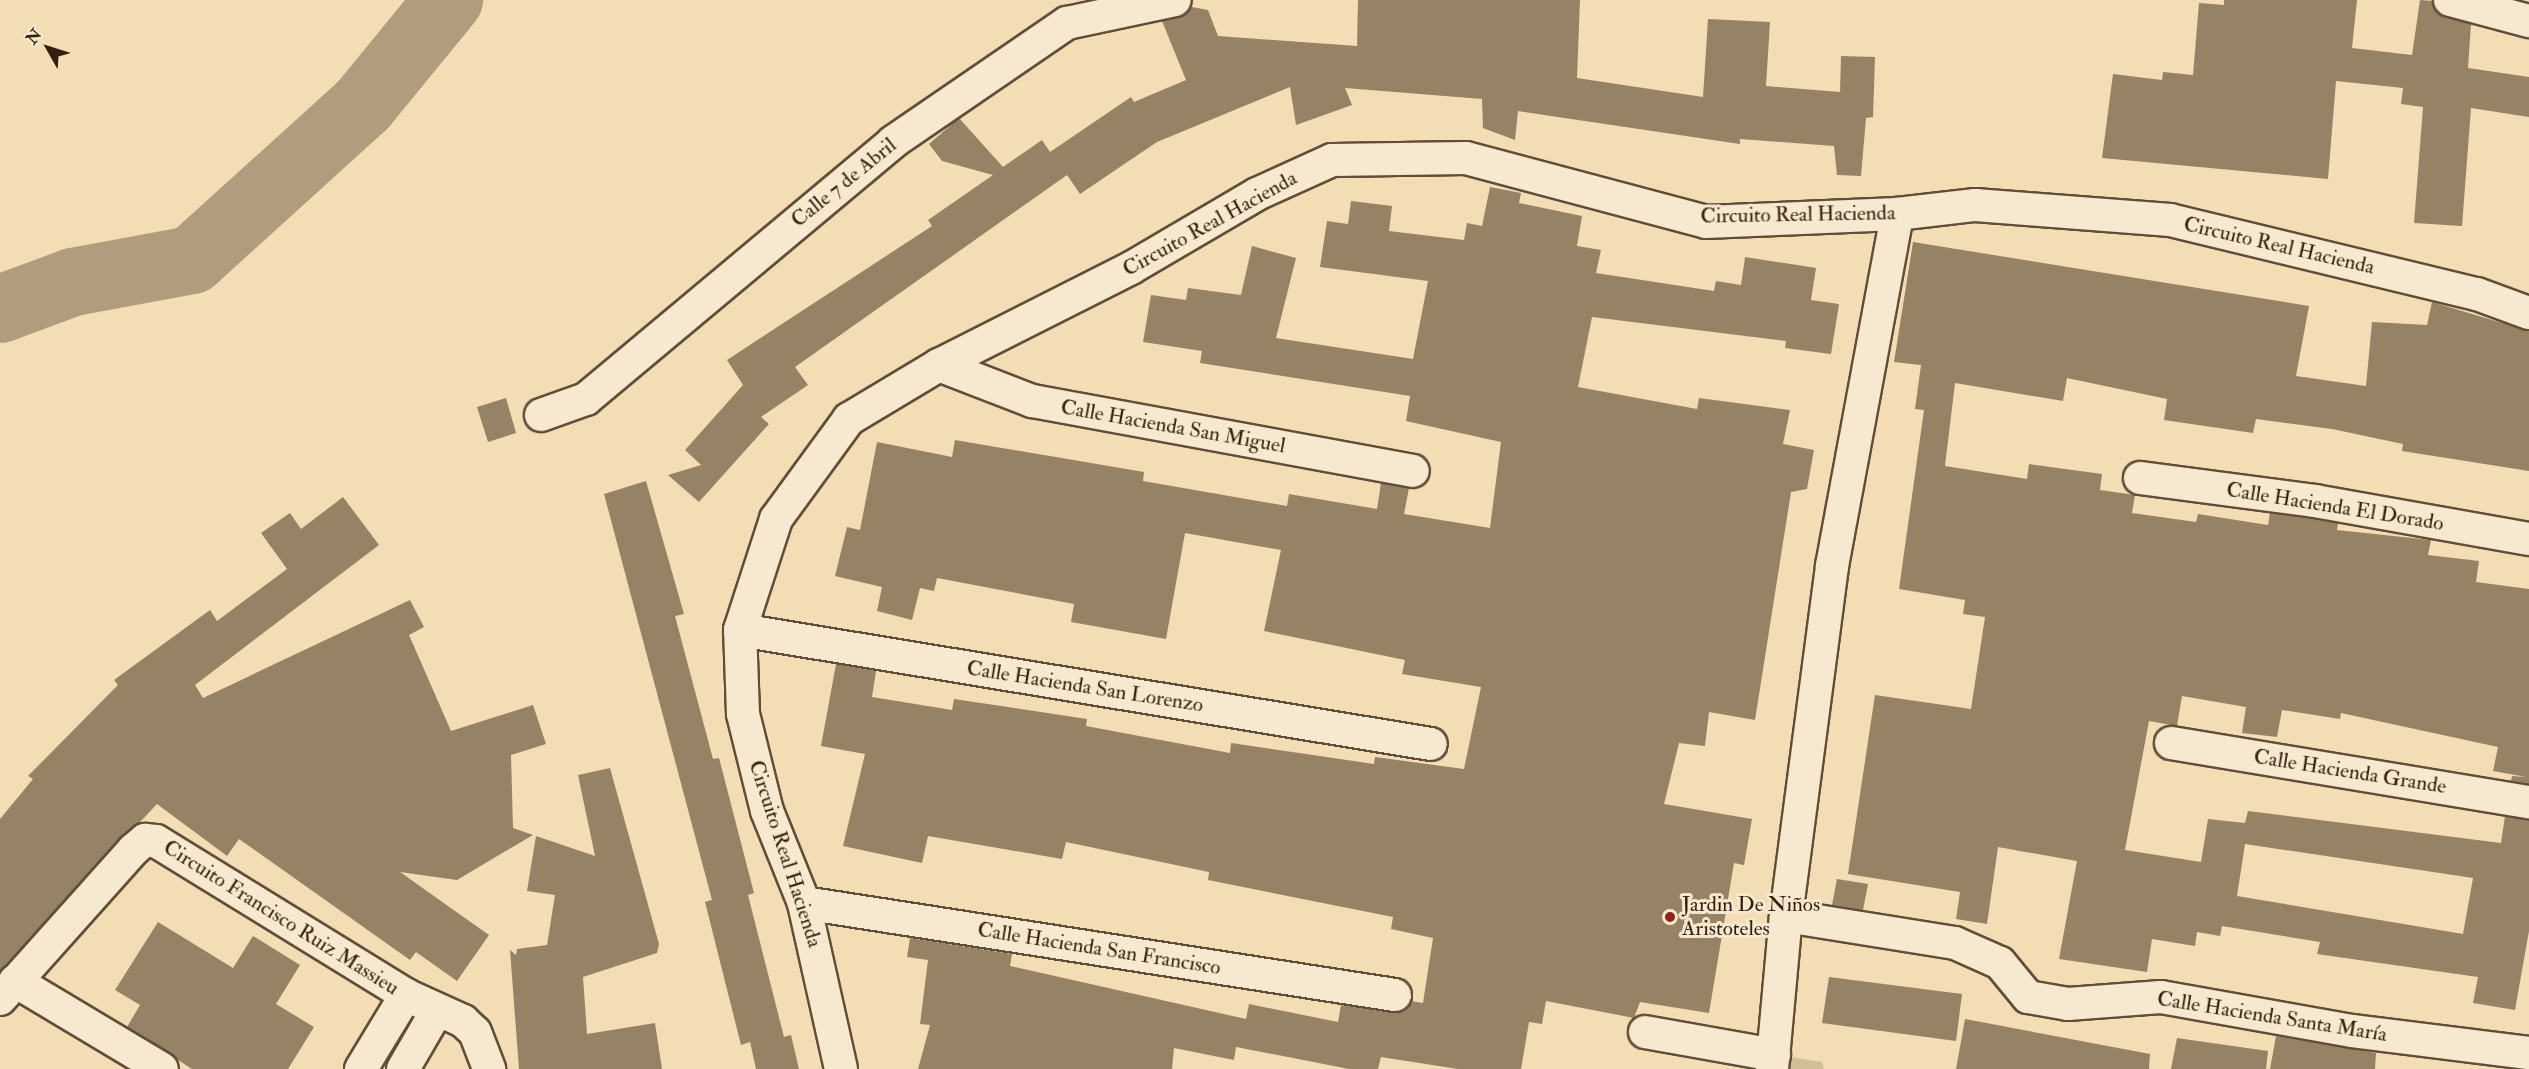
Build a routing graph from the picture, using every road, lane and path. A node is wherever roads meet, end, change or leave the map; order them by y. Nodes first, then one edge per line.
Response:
1 (1175, 0) edge
2 (2450, 0) edge
3 (2529, 21) edge
4 (1897, 214) junction
5 (2529, 313) edge
6 (939, 365) junction
7 (541, 415) dead end
8 (1413, 471) dead end
9 (2140, 478) dead end
10 (2529, 539) edge
11 (740, 630) junction
12 (2171, 743) dead end
13 (1431, 744) dead end
14 (2529, 802) edge
15 (804, 903) junction
16 (1786, 916) junction
17 (8, 990) edge
18 (406, 995) junction
19 (1395, 995) dead end
20 (436, 1012) junction
21 (1645, 1032) dead end
22 (2529, 1053) edge
23 (1773, 1062) edge
24 (162, 1069) edge
25 (361, 1069) edge
26 (403, 1069) edge
27 (489, 1069) edge
28 (841, 1069) edge

1 - 7 street, Calle 7 de Abril
2 - 3 street
4 - 5 street, Circuito Real Hacienda
4 - 6 street, Circuito Real Hacienda
4 - 16 street
6 - 8 street, Calle Hacienda San Miguel
6 - 11 street, Circuito Real Hacienda
9 - 10 street, Calle Hacienda El Dorado
11 - 13 street, Calle Hacienda San Lorenzo
11 - 15 street, Circuito Real Hacienda
12 - 14 street, Calle Hacienda Grande
15 - 19 street, Calle Hacienda San Francisco
15 - 28 street, Circuito Real Hacienda
16 - 22 street, Calle Hacienda Santa María
16 - 23 street
17 - 18 street, Circuito Francisco Ruiz Massieu
17 - 24 street
18 - 20 street, Circuito Francisco Ruiz Massieu
18 - 25 street
20 - 26 street
20 - 27 street, Circuito Francisco Ruiz Massieu
21 - 23 street

